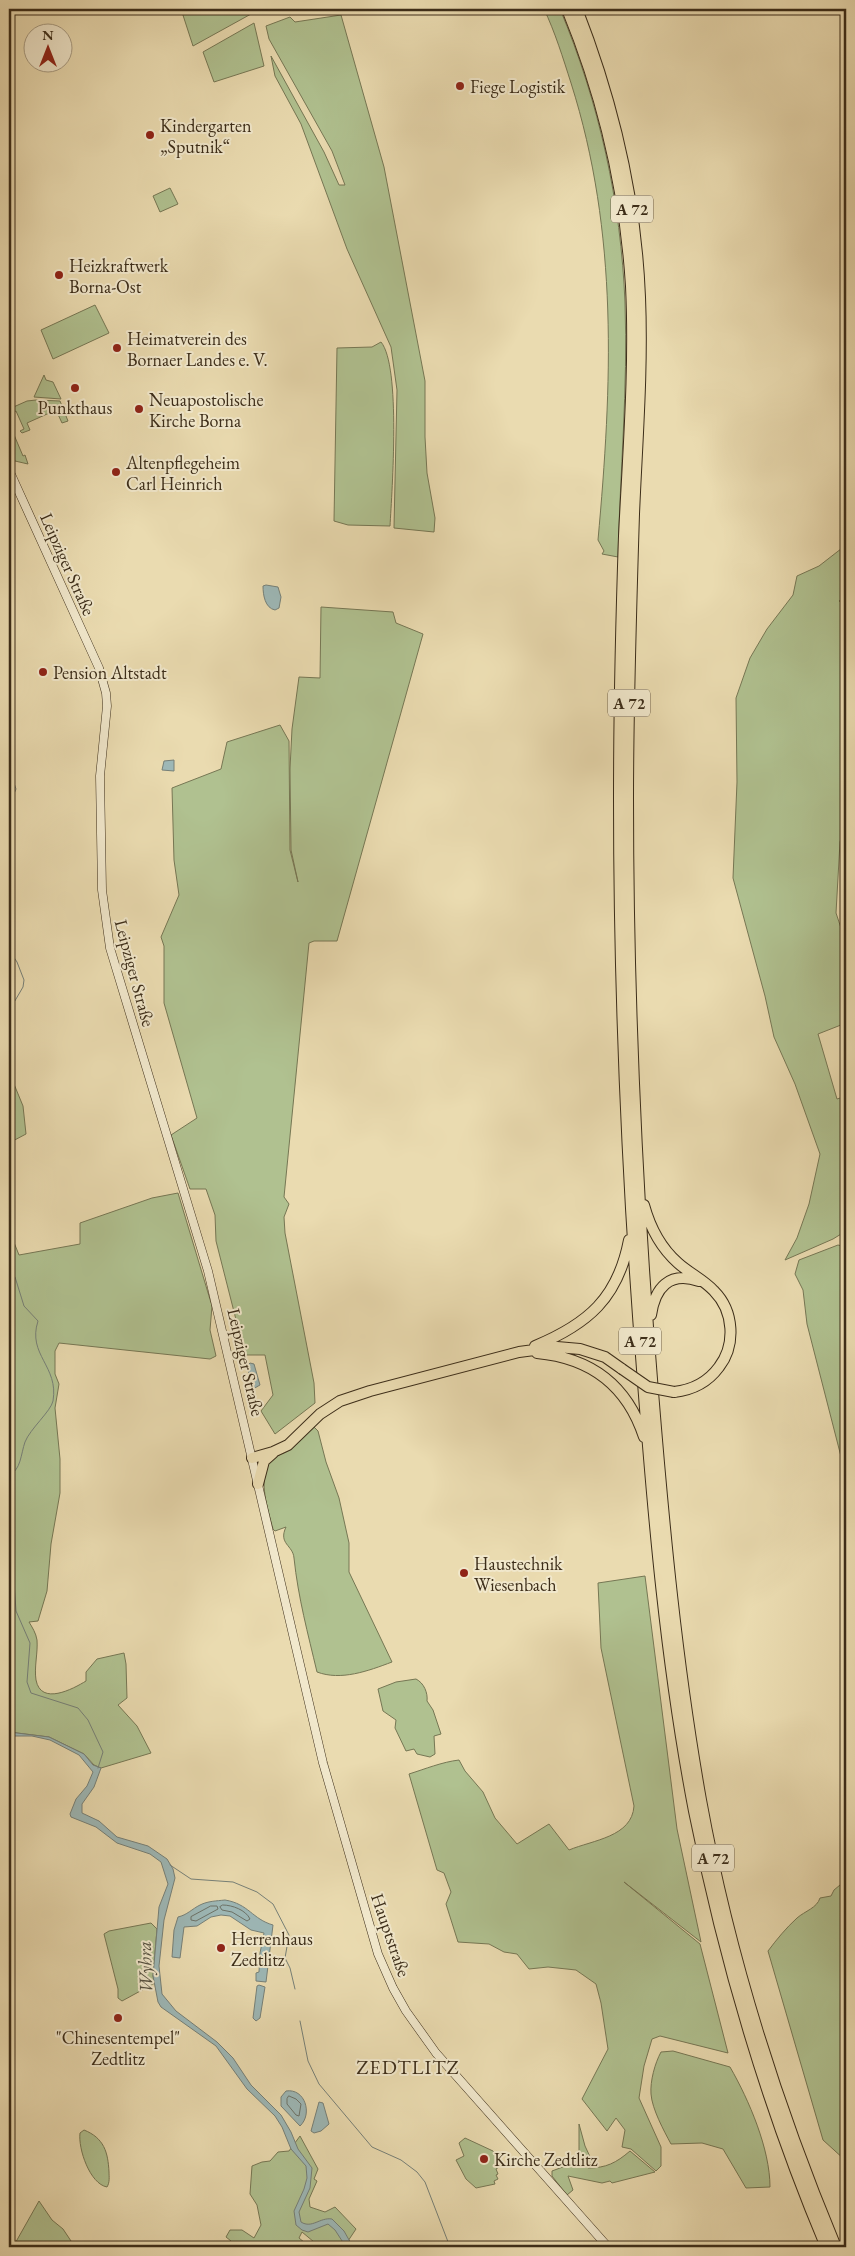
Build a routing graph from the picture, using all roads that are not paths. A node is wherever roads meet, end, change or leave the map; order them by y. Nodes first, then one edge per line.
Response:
1 (567, 9) edge
2 (577, 9) edge
3 (9, 470) edge
4 (638, 1174) junction
5 (632, 1227) junction
6 (706, 1284) junction
7 (648, 1331) junction
8 (519, 1352) junction
9 (274, 1452) junction
10 (649, 1455) junction
11 (252, 1458) junction
12 (258, 1484) junction
13 (608, 2247) edge
14 (826, 2247) edge
15 (836, 2247) edge

1 - 5 highway, A 72
2 - 4 highway, A 72
3 - 11 street, Leipziger Straße
4 - 6 highway
4 - 7 highway, A 72
5 - 8 highway
5 - 10 highway, A 72
6 - 7 highway
6 - 8 highway, bridge
7 - 15 highway, A 72
8 - 9 highway
8 - 10 highway
9 - 11 highway
9 - 12 highway
10 - 14 highway, A 72
11 - 12 street, Leipziger Straße
12 - 13 street, Hauptstraße

